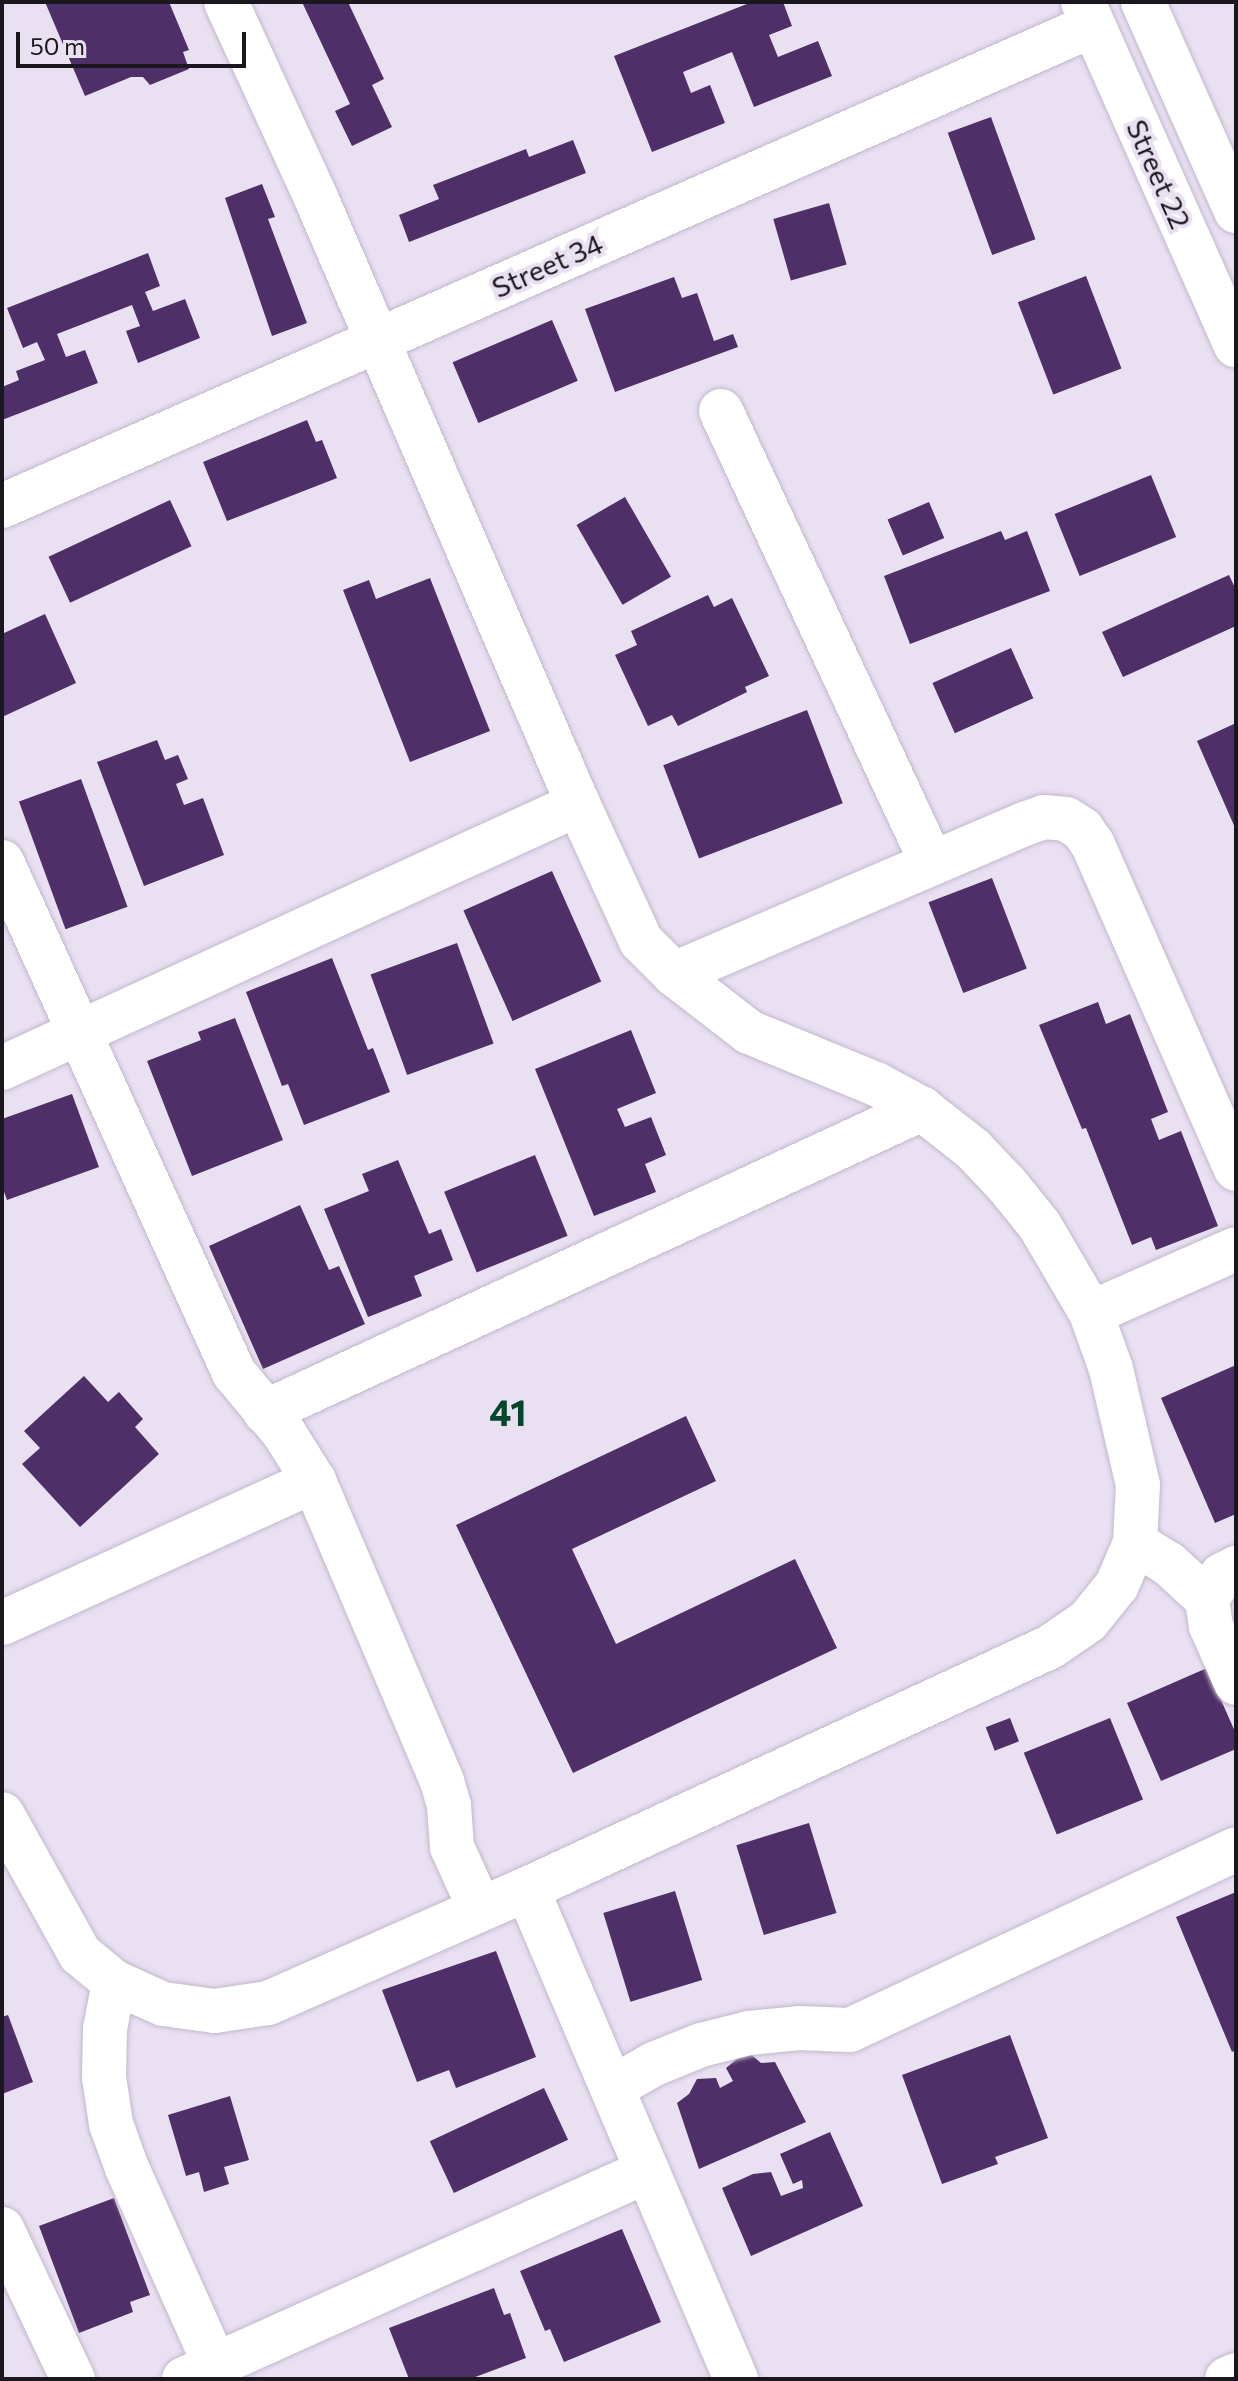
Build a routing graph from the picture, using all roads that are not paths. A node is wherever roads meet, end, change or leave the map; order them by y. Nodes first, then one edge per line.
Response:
1 (226, 2) edge
2 (1143, 2) edge
3 (1088, 14) edge
4 (1236, 211) edge
5 (377, 340) junction
6 (1236, 346) edge
7 (721, 411) dead end
8 (2, 506) edge
9 (578, 804) junction
10 (2, 862) edge
11 (932, 863) junction
12 (674, 974) junction
13 (78, 1034) junction
14 (2, 1068) edge
15 (922, 1109) junction
16 (1236, 1169) edge
17 (1236, 1249) edge
18 (1091, 1313) junction
19 (265, 1412) junction
20 (314, 1481) junction
21 (1135, 1543) junction
22 (1222, 1584) edge
23 (2, 1623) edge
24 (1236, 1683) edge
25 (2, 1814) edge
26 (1236, 1849) edge
27 (527, 1889) junction
28 (480, 1909) junction
29 (114, 1982) junction
30 (612, 2088) junction
31 (647, 2171) junction
32 (5, 2243) edge
33 (200, 2372) edge
34 (1236, 2375) edge
35 (73, 2379) edge
36 (736, 2379) edge
37 (1227, 2379) edge

1 - 5 street
2 - 4 street, Street 22
3 - 5 street, Street 34
3 - 6 street, Street 22
5 - 8 street, Street 34
5 - 9 street
7 - 11 street
9 - 12 street
9 - 13 street
10 - 13 street
11 - 12 street
11 - 16 street
12 - 15 street
13 - 14 street
13 - 19 street
15 - 18 street
15 - 19 street
17 - 18 street
18 - 21 street
19 - 20 street
20 - 23 street
20 - 28 street
21 - 22 street
21 - 27 street
22 - 24 street
25 - 29 street
26 - 30 street
27 - 28 street
27 - 30 street
28 - 29 street
29 - 33 street
30 - 31 street
31 - 33 street
31 - 36 street
32 - 35 street
34 - 37 street

